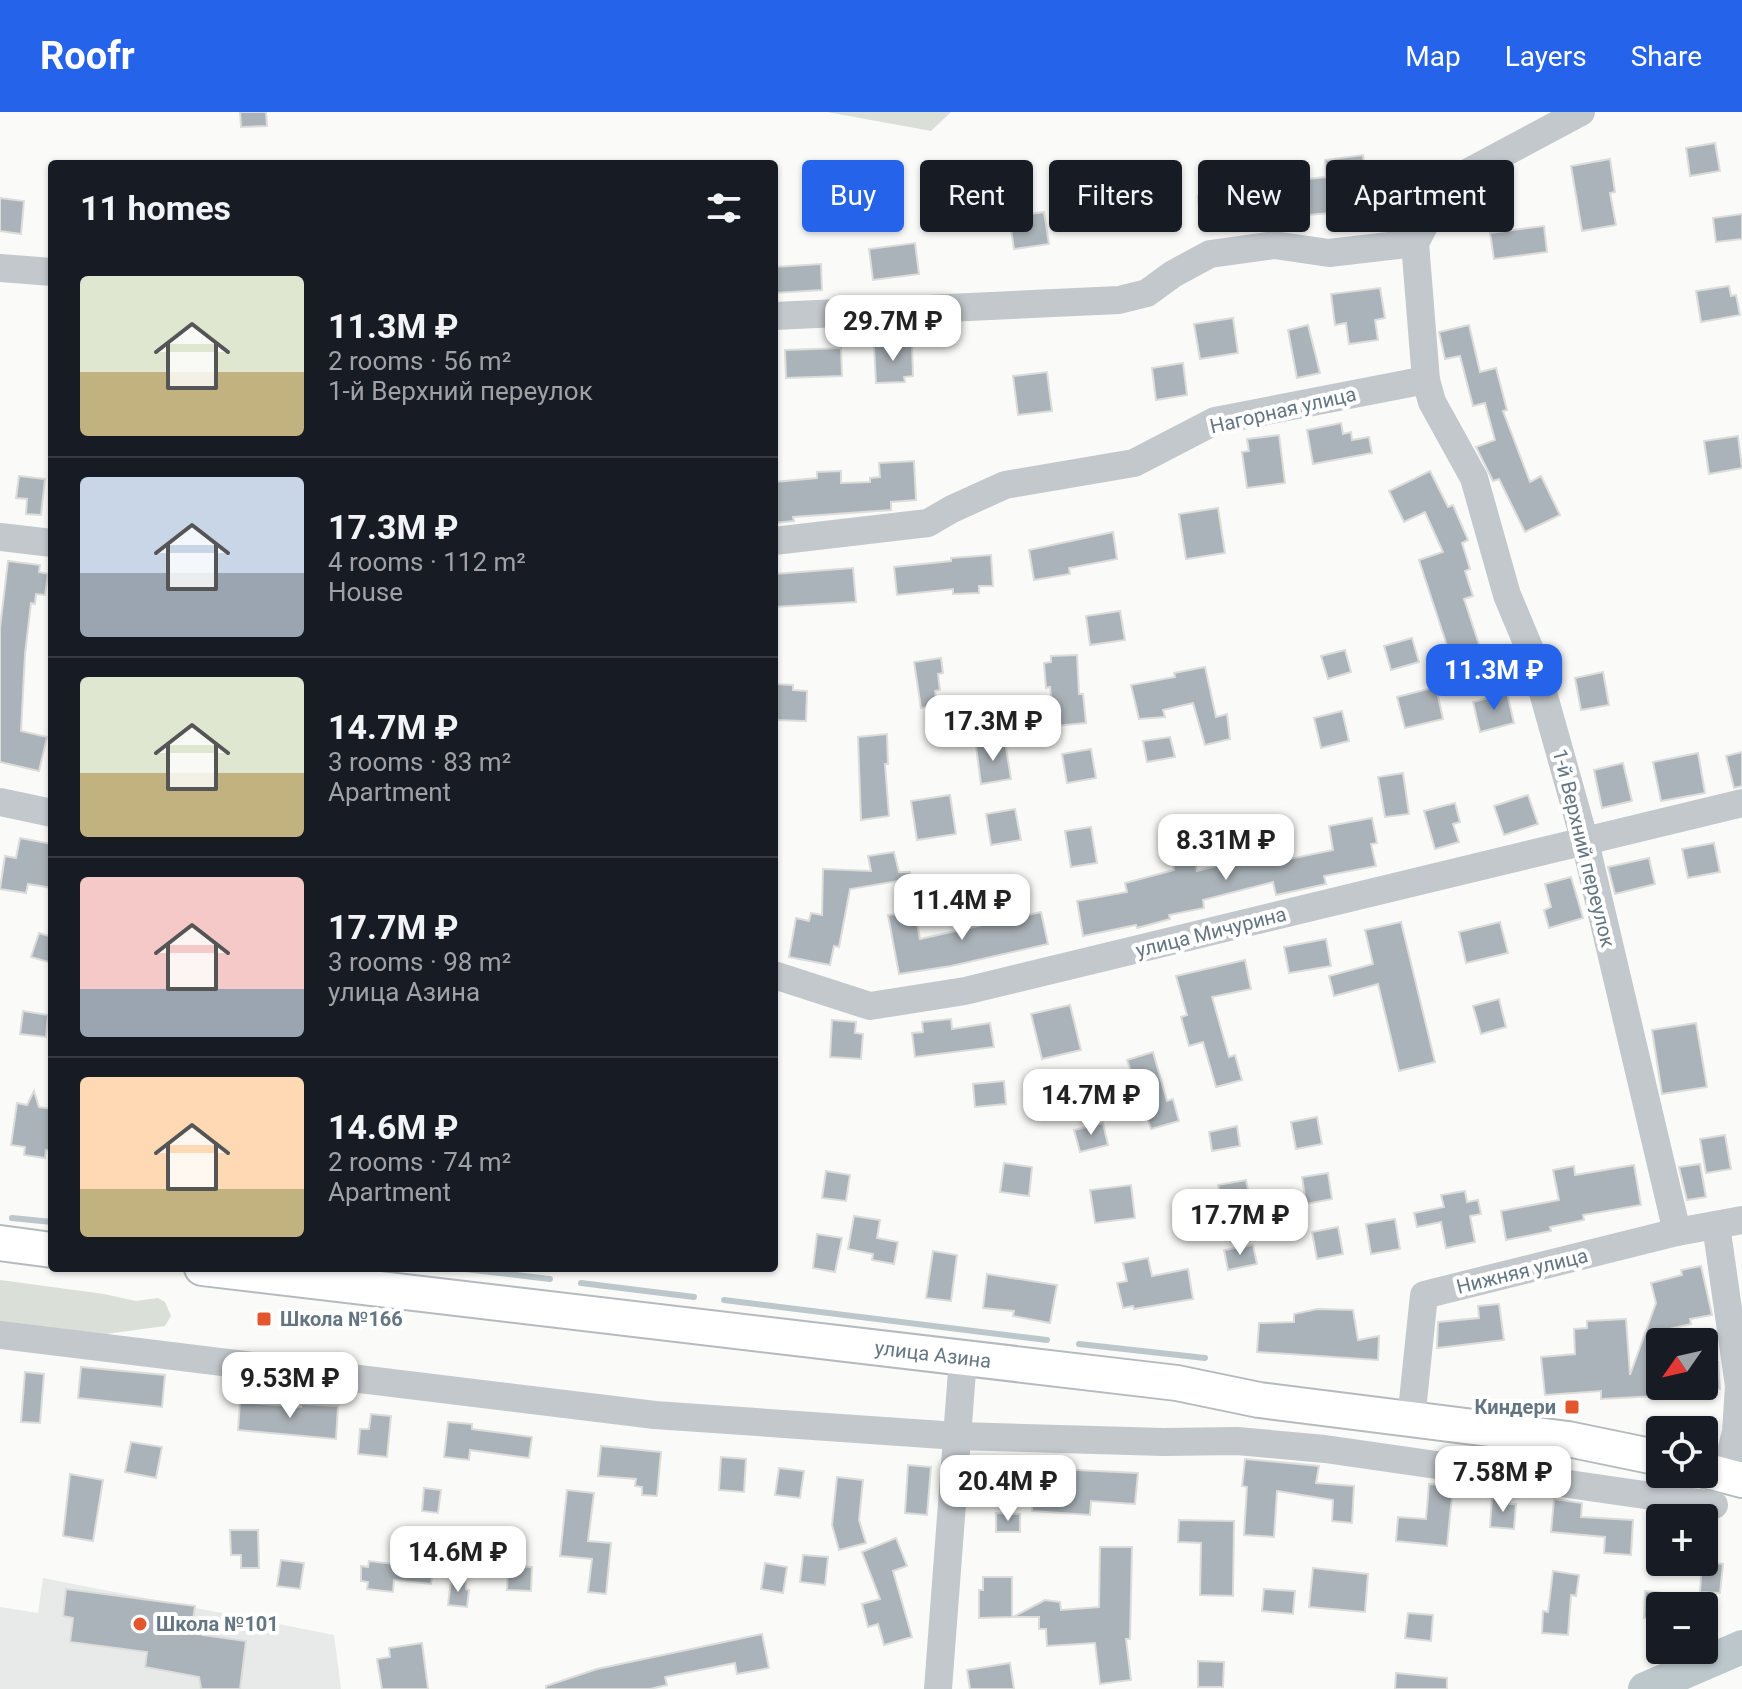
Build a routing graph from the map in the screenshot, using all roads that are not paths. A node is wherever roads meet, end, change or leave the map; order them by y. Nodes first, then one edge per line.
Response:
1 (1581, 112) edge
2 (1415, 243) junction
3 (0, 268) edge
4 (48, 272) edge
5 (778, 316) edge
6 (1426, 380) junction
7 (0, 537) edge
8 (778, 541) edge
9 (48, 543) edge
10 (0, 802) edge
11 (1742, 803) edge
12 (48, 812) edge
13 (1585, 842) junction
14 (778, 976) edge
15 (1729, 1222) edge
16 (1677, 1232) junction
17 (0, 1243) edge
18 (48, 1249) edge
19 (236, 1272) edge
20 (0, 1335) edge
21 (963, 1358) junction
22 (1411, 1420) junction
23 (957, 1436) junction
24 (1646, 1455) edge
25 (1721, 1482) edge
26 (938, 1689) edge

1 - 2 street
2 - 5 street
2 - 6 street, 1-й Верхний переулок
3 - 4 street
6 - 8 street, Нагорная улица
6 - 13 street, 1-й Верхний переулок
7 - 9 street
10 - 12 street
11 - 13 street, улица Мичурина
13 - 14 street, улица Мичурина
13 - 16 street, 1-й Верхний переулок
15 - 16 street, Нижняя улица
15 - 25 street
16 - 22 street, Нижняя улица
17 - 18 main road
19 - 21 main road, улица Азина
20 - 23 street
21 - 22 main road, улица Азина
21 - 23 street
22 - 24 main road, улица Азина
23 - 25 street
23 - 26 street

